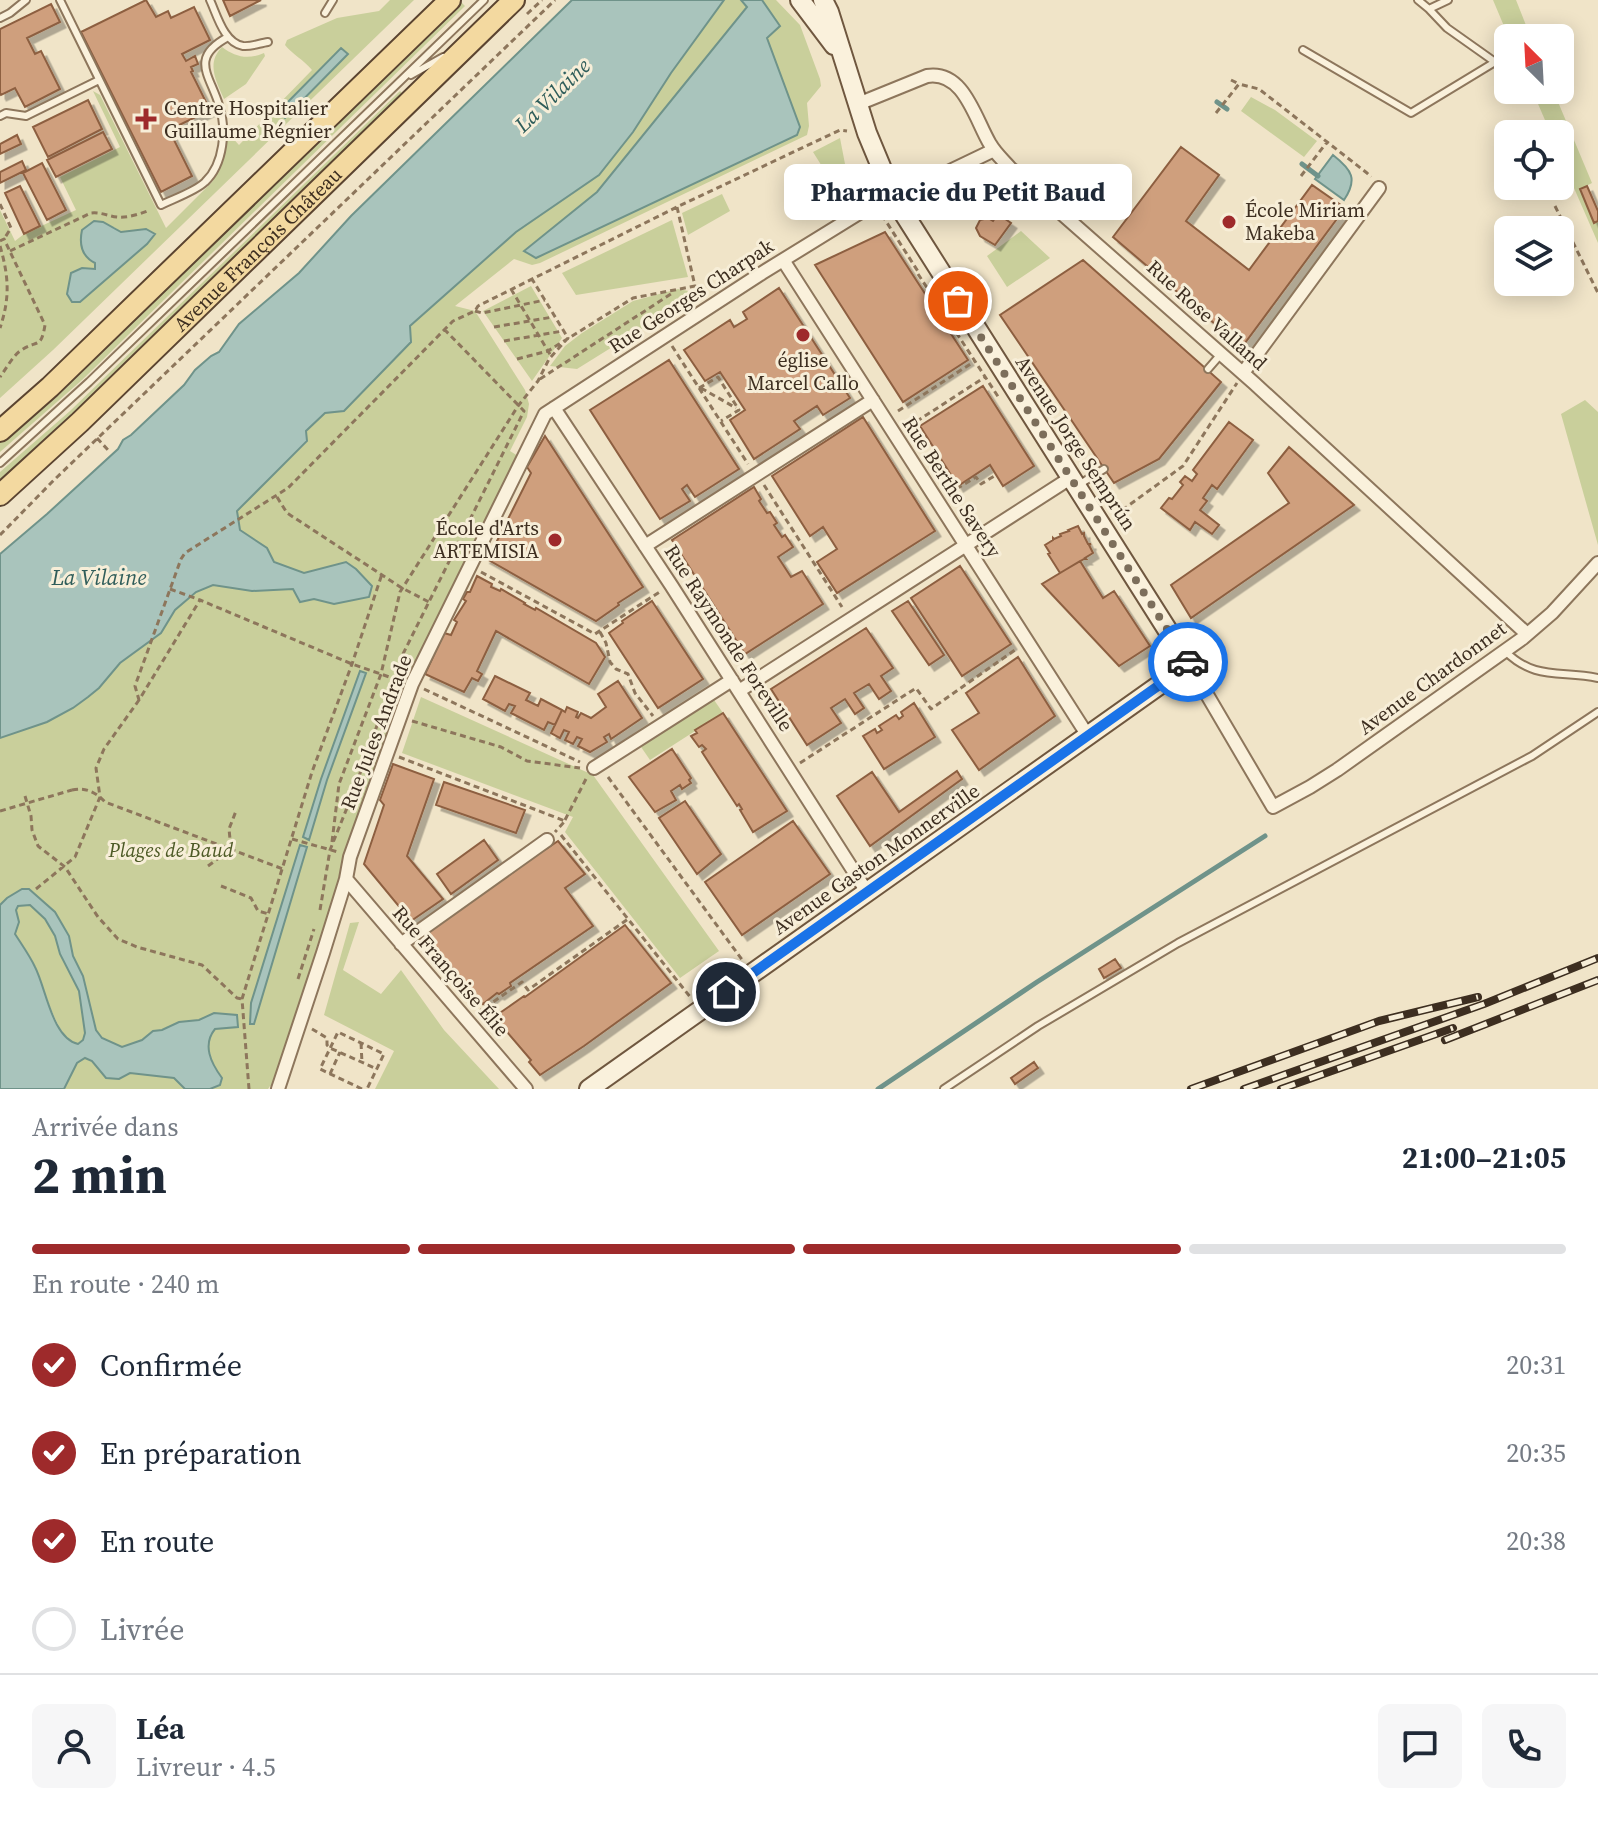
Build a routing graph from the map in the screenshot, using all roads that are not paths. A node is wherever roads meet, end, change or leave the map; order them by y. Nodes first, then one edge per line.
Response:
1 (26, 0) edge
2 (60, 0) edge
3 (210, 0) edge
4 (333, 0) edge
5 (450, 0) edge
6 (482, 0) edge
7 (514, 0) edge
8 (800, 0) edge
9 (823, 0) edge
10 (1418, 0) edge
11 (1448, 0) edge
12 (1429, 9) junction
13 (325, 13) dead end
14 (0, 18) edge
15 (228, 37) junction
16 (268, 42) dead end
17 (470, 43) junction
18 (1303, 50) dead end
19 (840, 52) junction
20 (99, 80) junction
21 (401, 81) junction
22 (858, 104) junction
23 (2, 113) edge
24 (994, 150) junction
25 (1379, 188) road end
26 (894, 198) junction
27 (783, 260) junction
28 (1221, 354) junction
29 (1208, 369) dead end
30 (1243, 373) junction
31 (873, 400) junction
32 (554, 408) junction
33 (0, 431) edge
34 (0, 463) edge
35 (1104, 469) dead end
36 (1074, 482) junction
37 (0, 495) edge
38 (965, 544) junction
39 (645, 546) junction
40 (1598, 563) edge
41 (1527, 634) junction
42 (1505, 651) junction
43 (1189, 664) junction
44 (1598, 678) edge
45 (736, 685) junction
46 (1598, 712) edge
47 (1088, 736) junction
48 (590, 772) road end
49 (1273, 807) joint
50 (547, 840) road end
51 (346, 879) junction
52 (867, 892) junction
53 (401, 944) junction
54 (278, 1089) edge
55 (526, 1089) edge
56 (589, 1089) edge
57 (944, 1089) edge

1 - 14 lane
2 - 20 lane
3 - 15 lane
4 - 13 lane
5 - 33 main road
6 - 21 lane
7 - 17 main road, Avenue François Château
8 - 19 street, Avenue Jorge Semprún
9 - 19 street, Avenue Jorge Semprún
10 - 12 lane
11 - 12 lane
12 - 18 lane
15 - 16 lane
15 - 20 lane
17 - 21 lane
17 - 37 main road, Avenue François Château
19 - 22 street, Avenue Jorge Semprún
20 - 23 lane
21 - 34 lane
22 - 24 street, Rue Rose Valland
22 - 26 street, Avenue Jorge Semprún
24 - 26 street, Rue Georges Charpak
24 - 28 street, Rue Rose Valland
25 - 30 street
26 - 27 street, Rue Georges Charpak
26 - 36 street, Avenue Jorge Semprún
27 - 31 street, Rue Berthe Savery
27 - 32 street, Rue Georges Charpak
28 - 29 lane
28 - 30 street, Rue Rose Valland
30 - 41 street, Rue Rose Valland
31 - 38 street, Rue Berthe Savery
31 - 39 street
32 - 39 street, Rue Raymonde Foreville
32 - 51 street, Rue Jules Andrade
35 - 36 lane
36 - 38 street
36 - 43 street, Avenue Jorge Semprún
38 - 45 street
38 - 47 street, Rue Berthe Savery
39 - 45 street, Rue Raymonde Foreville
40 - 41 street, Avenue Chardonnet
41 - 42 street, Avenue Chardonnet
42 - 44 lane
42 - 49 street, Avenue Chardonnet
43 - 47 street, Avenue Gaston Monnerville
43 - 49 street, Avenue Jorge Semprún
45 - 48 street
45 - 52 street, Rue Raymonde Foreville
46 - 57 lane
47 - 52 street, Avenue Gaston Monnerville
50 - 53 street
51 - 53 street, Rue Françoise Élie
51 - 54 street, Rue Jules Andrade
52 - 56 street, Avenue Gaston Monnerville
53 - 55 street, Rue Françoise Élie

